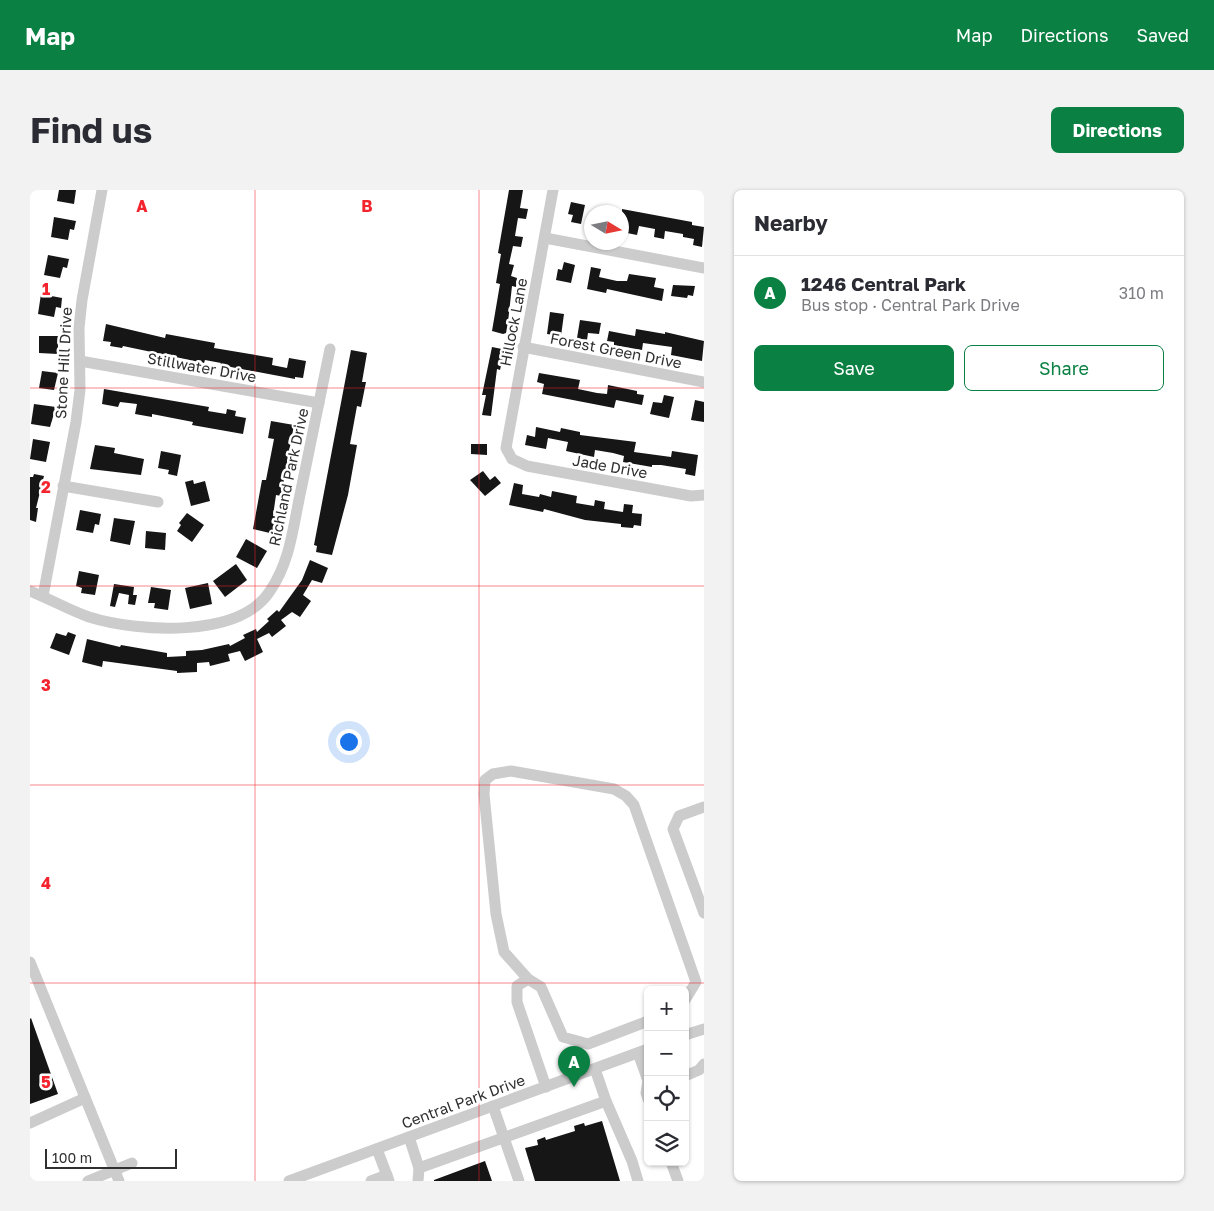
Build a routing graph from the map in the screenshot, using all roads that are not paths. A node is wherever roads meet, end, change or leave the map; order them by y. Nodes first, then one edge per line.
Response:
1 (102, 190) edge
2 (552, 190) edge
3 (544, 238) junction
4 (704, 268) edge
5 (523, 347) junction
6 (330, 349) dead end
7 (80, 361) junction
8 (704, 382) edge
9 (319, 402) junction
10 (512, 459) joint
11 (63, 486) junction
12 (704, 495) edge
13 (158, 502) dead end
14 (30, 591) edge
15 (43, 596) junction
16 (704, 807) edge
17 (704, 913) edge
18 (30, 962) edge
19 (528, 979) junction
20 (689, 993) edge
21 (644, 1023) edge
22 (704, 1028) edge
23 (689, 1034) edge
24 (643, 1051) edge
25 (704, 1064) edge
26 (595, 1069) junction
27 (689, 1074) edge
28 (647, 1076) edge
29 (546, 1087) junction
30 (85, 1098) junction
31 (606, 1101) junction
32 (494, 1106) junction
33 (30, 1123) edge
34 (409, 1137) junction
35 (504, 1138) junction
36 (377, 1149) junction
37 (132, 1163) dead end
38 (672, 1166) edge
39 (419, 1168) junction
40 (114, 1170) junction
41 (388, 1178) edge
42 (88, 1181) edge
43 (119, 1181) edge
44 (289, 1181) edge
45 (371, 1181) edge
46 (418, 1181) edge
47 (519, 1181) edge
48 (638, 1181) edge
49 (678, 1181) edge

1 - 7 street, Stone Hill Drive
2 - 3 street, Hillock Lane
3 - 4 street
3 - 5 street, Hillock Lane
5 - 8 street, Forest Green Drive
5 - 10 street, Hillock Lane
6 - 9 street, Richland Park Drive
7 - 9 street, Stillwater Drive
7 - 11 street, Stone Hill Drive
9 - 15 street, Richland Park Drive
10 - 12 street, Jade Drive
11 - 13 street
11 - 15 street, Stone Hill Drive
14 - 15 street, Richland Park Drive
16 - 17 street
18 - 30 street
19 - 20 street
19 - 21 street
19 - 29 street
22 - 23 street
24 - 26 street, Central Park Drive
24 - 28 street
25 - 27 street
26 - 29 street, Central Park Drive
26 - 31 street
29 - 32 street, Central Park Drive
30 - 33 street
30 - 40 street
31 - 35 street
31 - 48 street
32 - 34 street, Central Park Drive
32 - 35 street
34 - 36 street, Central Park Drive
34 - 39 street
35 - 39 street
35 - 47 street
36 - 41 street
36 - 44 street, Central Park Drive
37 - 40 street
38 - 49 street
39 - 46 street
40 - 42 street
40 - 43 street
41 - 45 street

